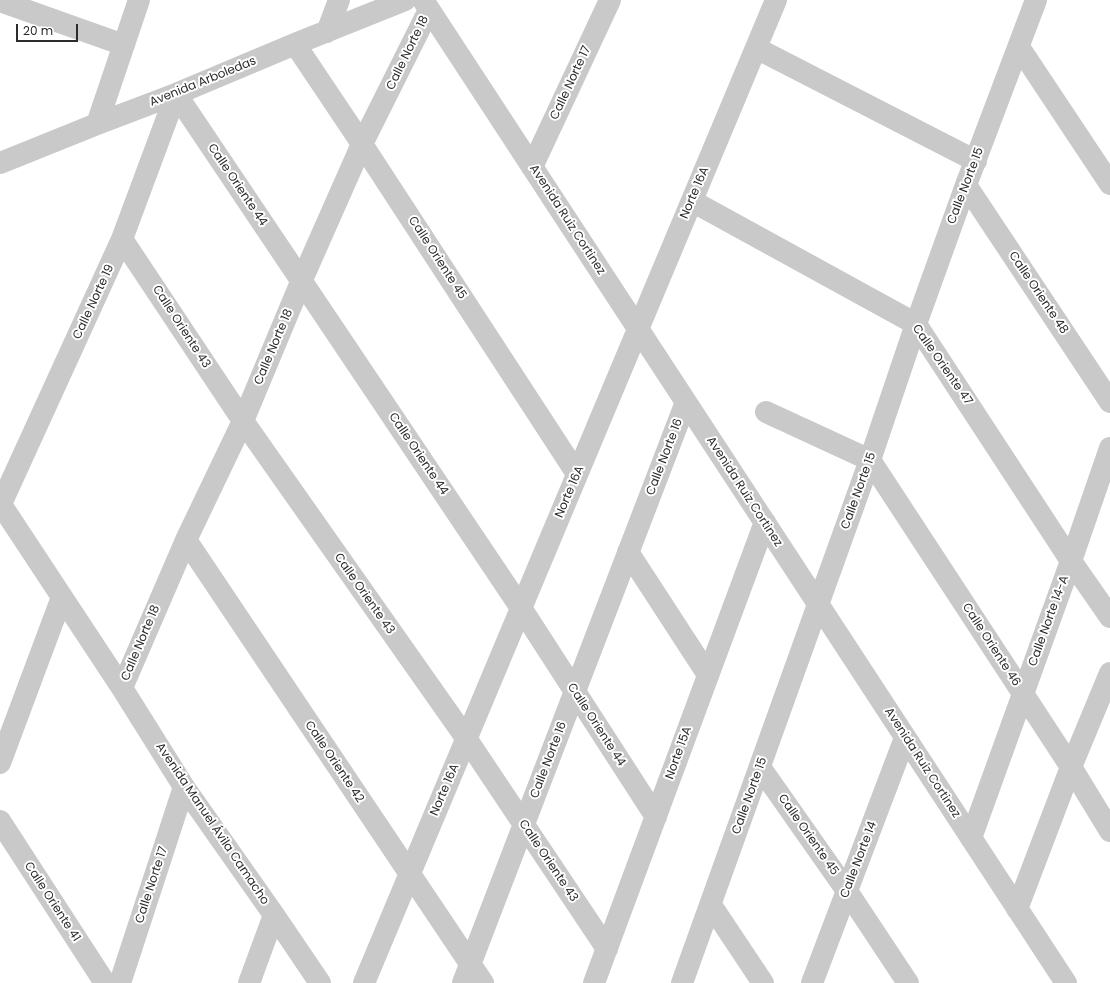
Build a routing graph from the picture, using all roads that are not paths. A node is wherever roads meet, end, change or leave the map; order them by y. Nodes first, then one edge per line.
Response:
1 (139, 0) edge
2 (339, 0) edge
3 (405, 0) edge
4 (610, 0) edge
5 (776, 0) edge
6 (0, 1) edge
7 (1031, 2) edge
8 (426, 5) edge
9 (327, 32) junction
10 (295, 44) junction
11 (124, 45) junction
12 (1019, 47) junction
13 (756, 48) junction
14 (176, 94) junction
15 (97, 124) junction
16 (362, 144) junction
17 (2, 160) edge
18 (976, 161) junction
19 (532, 167) junction
20 (1110, 184) edge
21 (966, 185) junction
22 (692, 201) junction
23 (122, 239) junction
24 (301, 282) junction
25 (916, 324) junction
26 (638, 329) junction
27 (686, 402) junction
28 (1110, 402) edge
29 (766, 412) dead end
30 (243, 421) junction
31 (1110, 448) edge
32 (870, 460) junction
33 (578, 474) junction
34 (0, 504) edge
35 (764, 522) junction
36 (186, 540) junction
37 (628, 552) junction
38 (1071, 561) junction
39 (62, 597) junction
40 (818, 605) junction
41 (521, 608) junction
42 (1110, 617) edge
43 (1110, 673) edge
44 (708, 674) junction
45 (122, 688) junction
46 (575, 692) junction
47 (1023, 694) junction
48 (466, 738) junction
49 (905, 738) junction
50 (0, 763) edge
51 (760, 767) junction
52 (1070, 767) junction
53 (184, 787) junction
54 (656, 817) junction
55 (0, 821) edge
56 (524, 825) junction
57 (1110, 831) edge
58 (971, 838) junction
59 (410, 874) junction
60 (847, 891) junction
61 (710, 905) junction
62 (1017, 909) junction
63 (274, 915) junction
64 (607, 948) junction
65 (467, 974) edge
66 (105, 983) edge
67 (120, 983) edge
68 (249, 983) edge
69 (320, 983) edge
70 (364, 983) edge
71 (483, 983) edge
72 (594, 983) edge
73 (682, 983) edge
74 (763, 983) edge
75 (812, 983) edge
76 (908, 983) edge
77 (1066, 983) edge

1 - 11 street
2 - 9 street
3 - 9 street, Avenida Arboledas
4 - 19 street, Calle Norte 17
5 - 13 street, Norte 16A
6 - 11 street
7 - 12 street, Calle Norte 15
8 - 16 street, Calle Norte 18
8 - 19 street, Avenida Ruiz Cortinez
9 - 10 street, Avenida Arboledas
10 - 14 street, Avenida Arboledas
10 - 16 street, Calle Oriente 45
11 - 15 street
12 - 18 street, Calle Norte 15
12 - 20 street
13 - 18 street
13 - 22 street, Norte 16A
14 - 15 street, Avenida Arboledas
14 - 23 street, Calle Norte 19
14 - 24 street, Calle Oriente 44
15 - 17 street, Avenida Arboledas
16 - 24 street, Calle Norte 18
16 - 33 street, Calle Oriente 45
18 - 21 street, Calle Norte 15
19 - 26 street, Avenida Ruiz Cortinez
21 - 25 street, Calle Norte 15
21 - 28 street, Calle Oriente 48
22 - 25 street, Calle Oriente 47
22 - 26 street, Norte 16A
23 - 30 street, Calle Oriente 43
23 - 34 street, Calle Norte 19
24 - 30 street, Calle Norte 18
24 - 41 street, Calle Oriente 44
25 - 32 street, Calle Norte 15
25 - 38 street, Calle Oriente 47
26 - 27 street, Avenida Ruiz Cortinez
26 - 33 street, Norte 16A
27 - 35 street, Avenida Ruiz Cortinez
27 - 37 street, Calle Norte 16
29 - 32 street
30 - 36 street, Calle Norte 18
30 - 48 street, Calle Oriente 43
31 - 38 street, Calle Norte 14-A
32 - 40 street, Calle Norte 15
32 - 47 street, Calle Oriente 46
33 - 41 street, Norte 16A
34 - 39 street, Avenida Manuel Ávila Camacho
35 - 40 street, Avenida Ruiz Cortinez
35 - 44 street, Norte 15A
36 - 45 street, Calle Norte 18
36 - 59 street, Calle Oriente 42
37 - 44 street
37 - 46 street, Calle Norte 16
38 - 42 street, Calle Oriente 47
38 - 47 street, Calle Norte 14-A
39 - 45 street, Avenida Manuel Ávila Camacho
39 - 50 street
40 - 49 street, Avenida Ruiz Cortinez
40 - 51 street, Calle Norte 15
41 - 46 street, Calle Oriente 44
41 - 48 street, Norte 16A
43 - 52 street
44 - 54 street, Norte 15A
45 - 53 street, Avenida Manuel Ávila Camacho
46 - 54 street, Calle Oriente 44
46 - 56 street, Calle Norte 16
47 - 52 street, Calle Oriente 46
47 - 58 street, Calle Norte 14-A
48 - 56 street, Calle Oriente 43
48 - 59 street, Norte 16A
49 - 58 street, Avenida Ruiz Cortinez
49 - 60 street, Calle Norte 14
51 - 60 street, Calle Oriente 45
51 - 61 street, Calle Norte 15
52 - 57 street, Calle Oriente 46
52 - 62 street
53 - 63 street, Avenida Manuel Ávila Camacho
53 - 67 street, Calle Norte 17
54 - 64 street, Norte 15A
55 - 66 street, Calle Oriente 41
56 - 64 street, Calle Oriente 43
56 - 65 street, Calle Norte 16
58 - 62 street, Avenida Ruiz Cortinez
59 - 65 street, Calle Oriente 42
59 - 70 street, Norte 16A
60 - 75 street, Calle Norte 14
60 - 76 street, Calle Oriente 45
61 - 73 street, Calle Norte 15
61 - 74 street
62 - 77 street, Avenida Ruiz Cortinez
63 - 68 street
63 - 69 street, Avenida Manuel Ávila Camacho
64 - 72 street, Norte 15A
65 - 71 street, Calle Oriente 42

